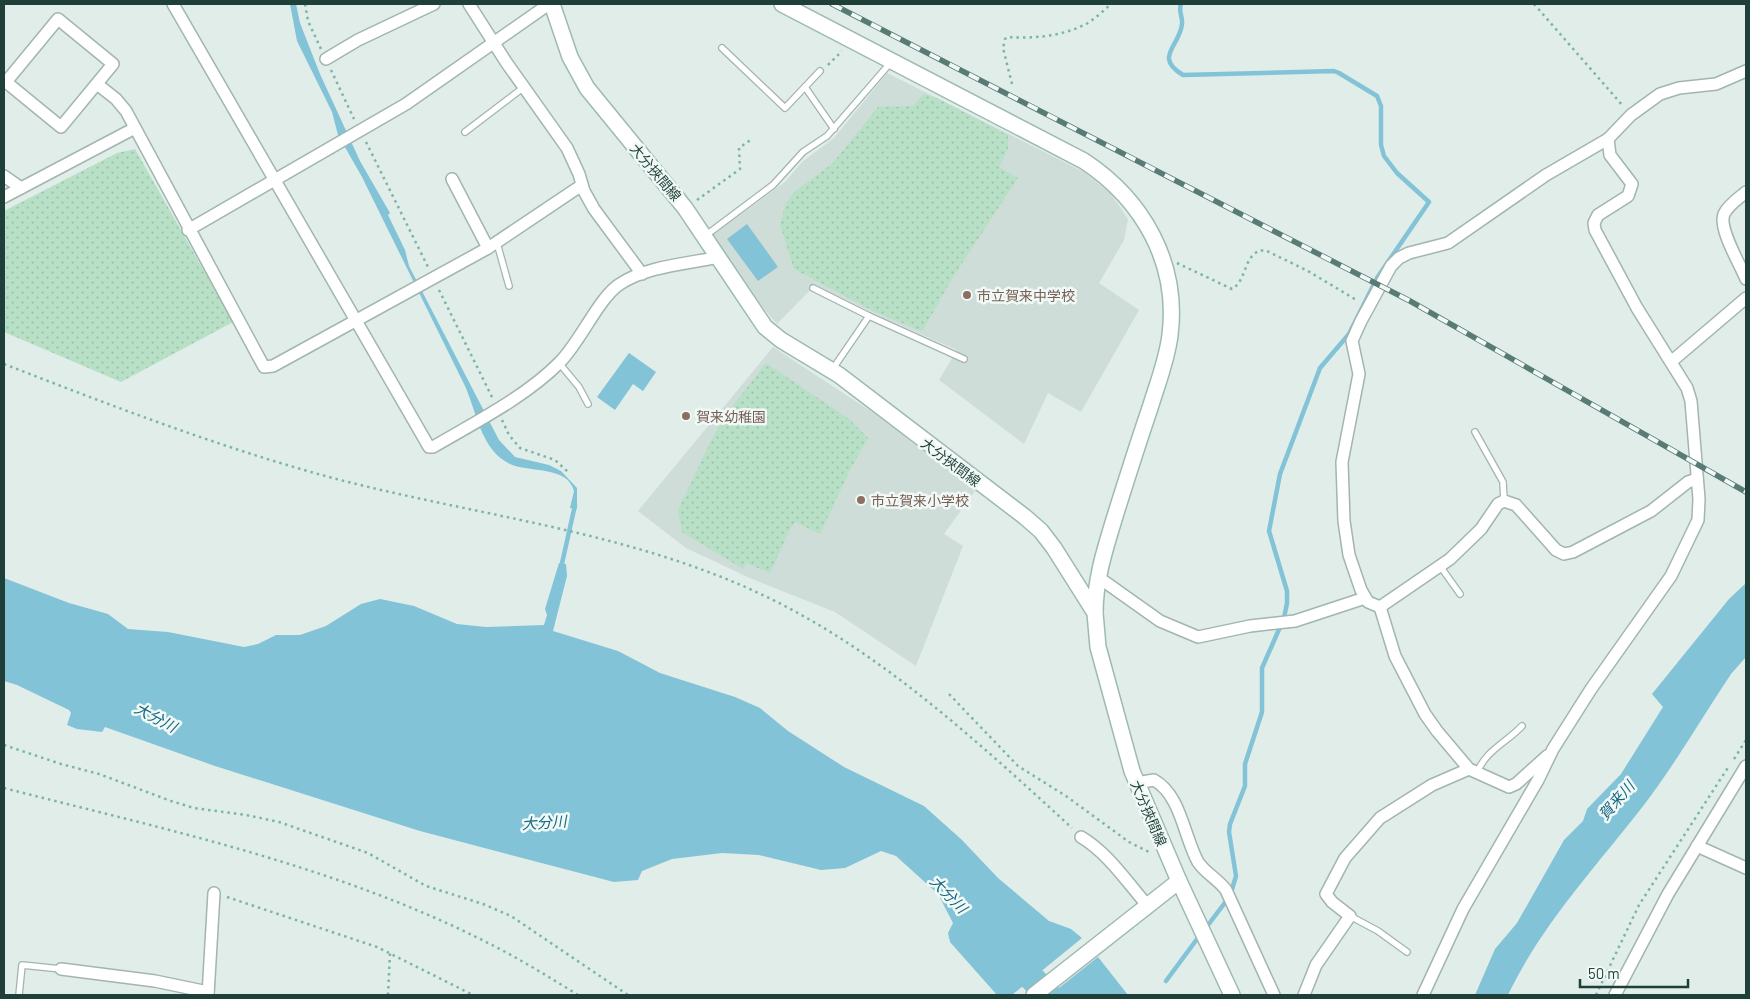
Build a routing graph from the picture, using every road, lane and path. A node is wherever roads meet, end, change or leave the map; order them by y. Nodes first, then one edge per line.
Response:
1 (173, 4) edge
2 (305, 4) edge
3 (434, 4) edge
4 (469, 4) edge
5 (550, 4) edge
6 (782, 4) edge
7 (1111, 4) edge
8 (1534, 4) edge
9 (494, 43) junction
10 (846, 46) dead end
11 (722, 48) dead end
12 (326, 59) junction
13 (892, 61) junction
14 (820, 71) joint
15 (1746, 72) edge
16 (96, 84) junction
17 (1012, 84) dead end
18 (804, 87) junction
19 (524, 88) junction
20 (1630, 115) junction
21 (135, 128) junction
22 (834, 129) junction
23 (360, 130) junction
24 (465, 132) dead end
25 (752, 139) dead end
26 (1608, 139) junction
27 (4, 176) edge
28 (452, 179) dead end
29 (276, 180) junction
30 (582, 185) junction
31 (21, 188) junction
32 (1746, 192) edge
33 (4, 197) edge
34 (686, 208) junction
35 (188, 230) junction
36 (705, 236) junction
37 (492, 245) junction
38 (719, 257) junction
39 (1173, 262) dead end
40 (642, 274) junction
41 (1746, 279) edge
42 (430, 280) junction
43 (509, 286) dead end
44 (813, 288) dead end
45 (1746, 298) edge
46 (1368, 308) junction
47 (869, 316) junction
48 (356, 320) junction
49 (964, 359) dead end
50 (1672, 361) junction
51 (559, 363) junction
52 (4, 364) edge
53 (832, 371) junction
54 (588, 404) dead end
55 (496, 411) junction
56 (1474, 432) dead end
57 (568, 472) dead end
58 (1697, 479) junction
59 (1504, 501) junction
60 (1440, 566) junction
61 (1098, 577) junction
62 (1460, 594) dead end
63 (1365, 598) junction
64 (1380, 607) junction
65 (1095, 613) junction
66 (950, 694) dead end
67 (1522, 726) dead end
68 (1746, 740) edge
69 (4, 745) edge
70 (1553, 749) junction
71 (1746, 766) edge
72 (1473, 771) junction
73 (1136, 783) junction
74 (4, 788) edge
75 (1081, 837) joint
76 (1697, 846) junction
77 (1153, 854) dead end
78 (1746, 868) edge
79 (1178, 881) junction
80 (214, 893) joint
81 (1144, 908) junction
82 (1350, 916) junction
83 (1407, 952) dead end
84 (390, 953) junction
85 (61, 969) joint
86 (208, 993) edge
87 (19, 995) edge
88 (388, 995) edge
89 (473, 995) edge
90 (578, 995) edge
91 (628, 995) edge
92 (1034, 995) edge
93 (1232, 995) edge
94 (1274, 995) edge
95 (1304, 995) edge
96 (1423, 995) edge
97 (1596, 995) edge
98 (1615, 995) edge

1 - 29 street
2 - 12 path
3 - 12 street
4 - 9 street
5 - 9 street
5 - 34 main road, 大分挾間線
6 - 13 main road
7 - 17 path
8 - 20 path
9 - 19 street
9 - 23 street
10 - 14 path
11 - 18 lane
12 - 23 path
13 - 22 lane
13 - 61 main road
14 - 18 lane
15 - 20 street
16 - 16 street
16 - 21 street
18 - 22 lane
19 - 24 lane
19 - 30 street
20 - 26 street
21 - 31 street
21 - 35 street
22 - 36 lane
23 - 29 street
23 - 42 path
25 - 34 path
26 - 46 street
26 - 50 street
27 - 31 street
28 - 37 street
29 - 35 street
29 - 48 street
30 - 37 street
30 - 40 street
31 - 33 street
32 - 41 street
34 - 36 main road, 大分挾間線
35 - 48 street
36 - 38 main road, 大分挾間線
37 - 42 street
37 - 43 lane
38 - 40 street
38 - 53 main road, 大分挾間線
39 - 46 path
40 - 51 street
42 - 48 street
42 - 55 path
44 - 47 lane
45 - 50 street
46 - 63 street
47 - 49 lane
47 - 53 lane
48 - 55 street
50 - 58 street
51 - 54 lane
51 - 55 street
52 - 75 path
53 - 65 main road, 大分挾間線
55 - 57 path
56 - 59 lane
58 - 59 street
58 - 70 street
59 - 60 street
60 - 62 lane
60 - 64 street
61 - 63 street
61 - 65 main road
63 - 64 street
64 - 72 street
65 - 73 main road, 大分挾間線
66 - 77 path
67 - 72 lane
68 - 97 path
69 - 91 path
70 - 72 street
70 - 96 street
71 - 76 street
72 - 82 street
73 - 79 main road, 大分挾間線
73 - 94 street
74 - 90 path
75 - 81 street
76 - 78 street
76 - 98 street
79 - 81 main road
79 - 93 main road, 大分挾間線
80 - 84 path
80 - 86 street
81 - 92 main road
82 - 83 lane
82 - 95 street
84 - 88 path
84 - 89 path
85 - 86 street
85 - 87 lane

